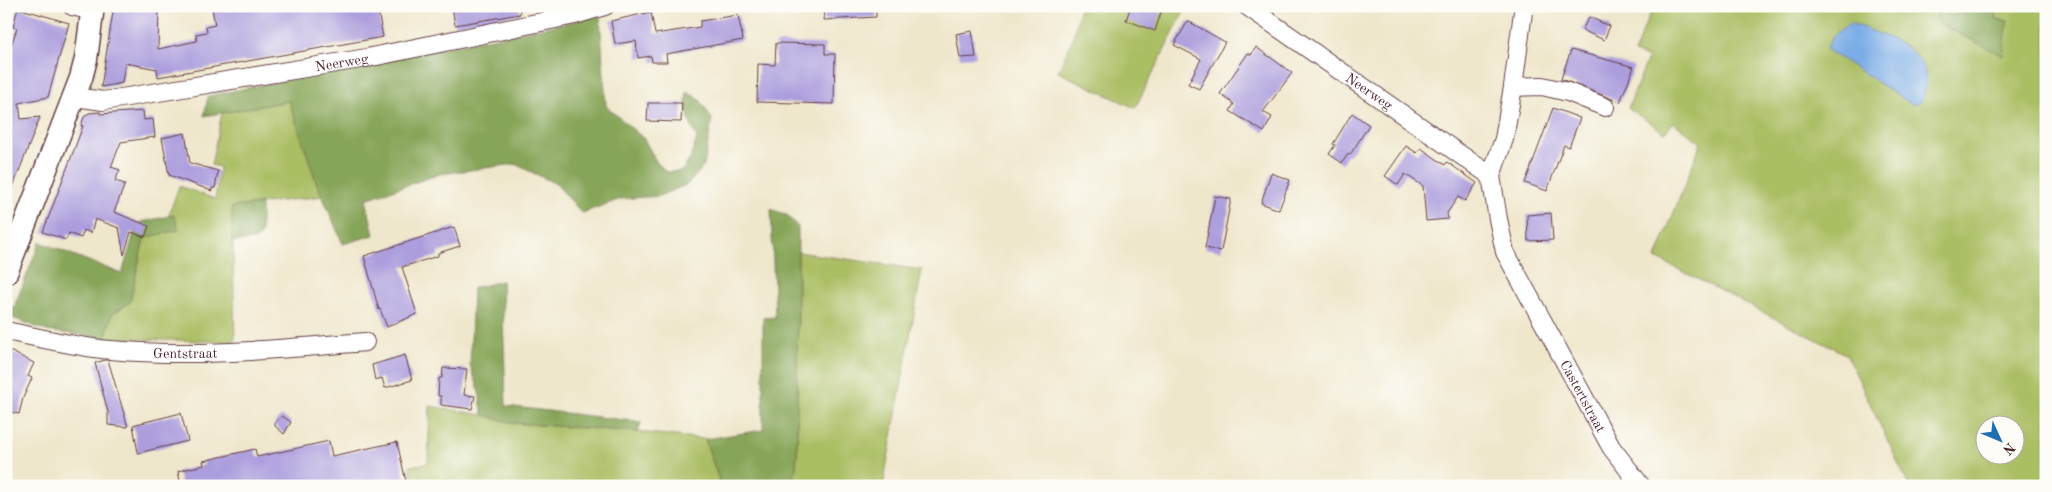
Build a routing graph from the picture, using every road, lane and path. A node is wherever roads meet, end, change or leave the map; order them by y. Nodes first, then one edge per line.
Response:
1 (605, 6) edge
2 (1246, 6) edge
3 (86, 8) edge
4 (1523, 12) dead end
5 (1513, 88) junction
6 (75, 97) junction
7 (1605, 107) dead end
8 (1491, 176) junction
9 (6, 273) edge
10 (6, 331) edge
11 (365, 342) dead end
12 (1641, 486) edge

1 - 6 street, Neerweg
2 - 8 street, Neerweg
3 - 6 main road
4 - 5 street
5 - 7 street
5 - 8 street
6 - 9 main road
8 - 12 street, Castertstraat
10 - 11 street, Gentstraat

